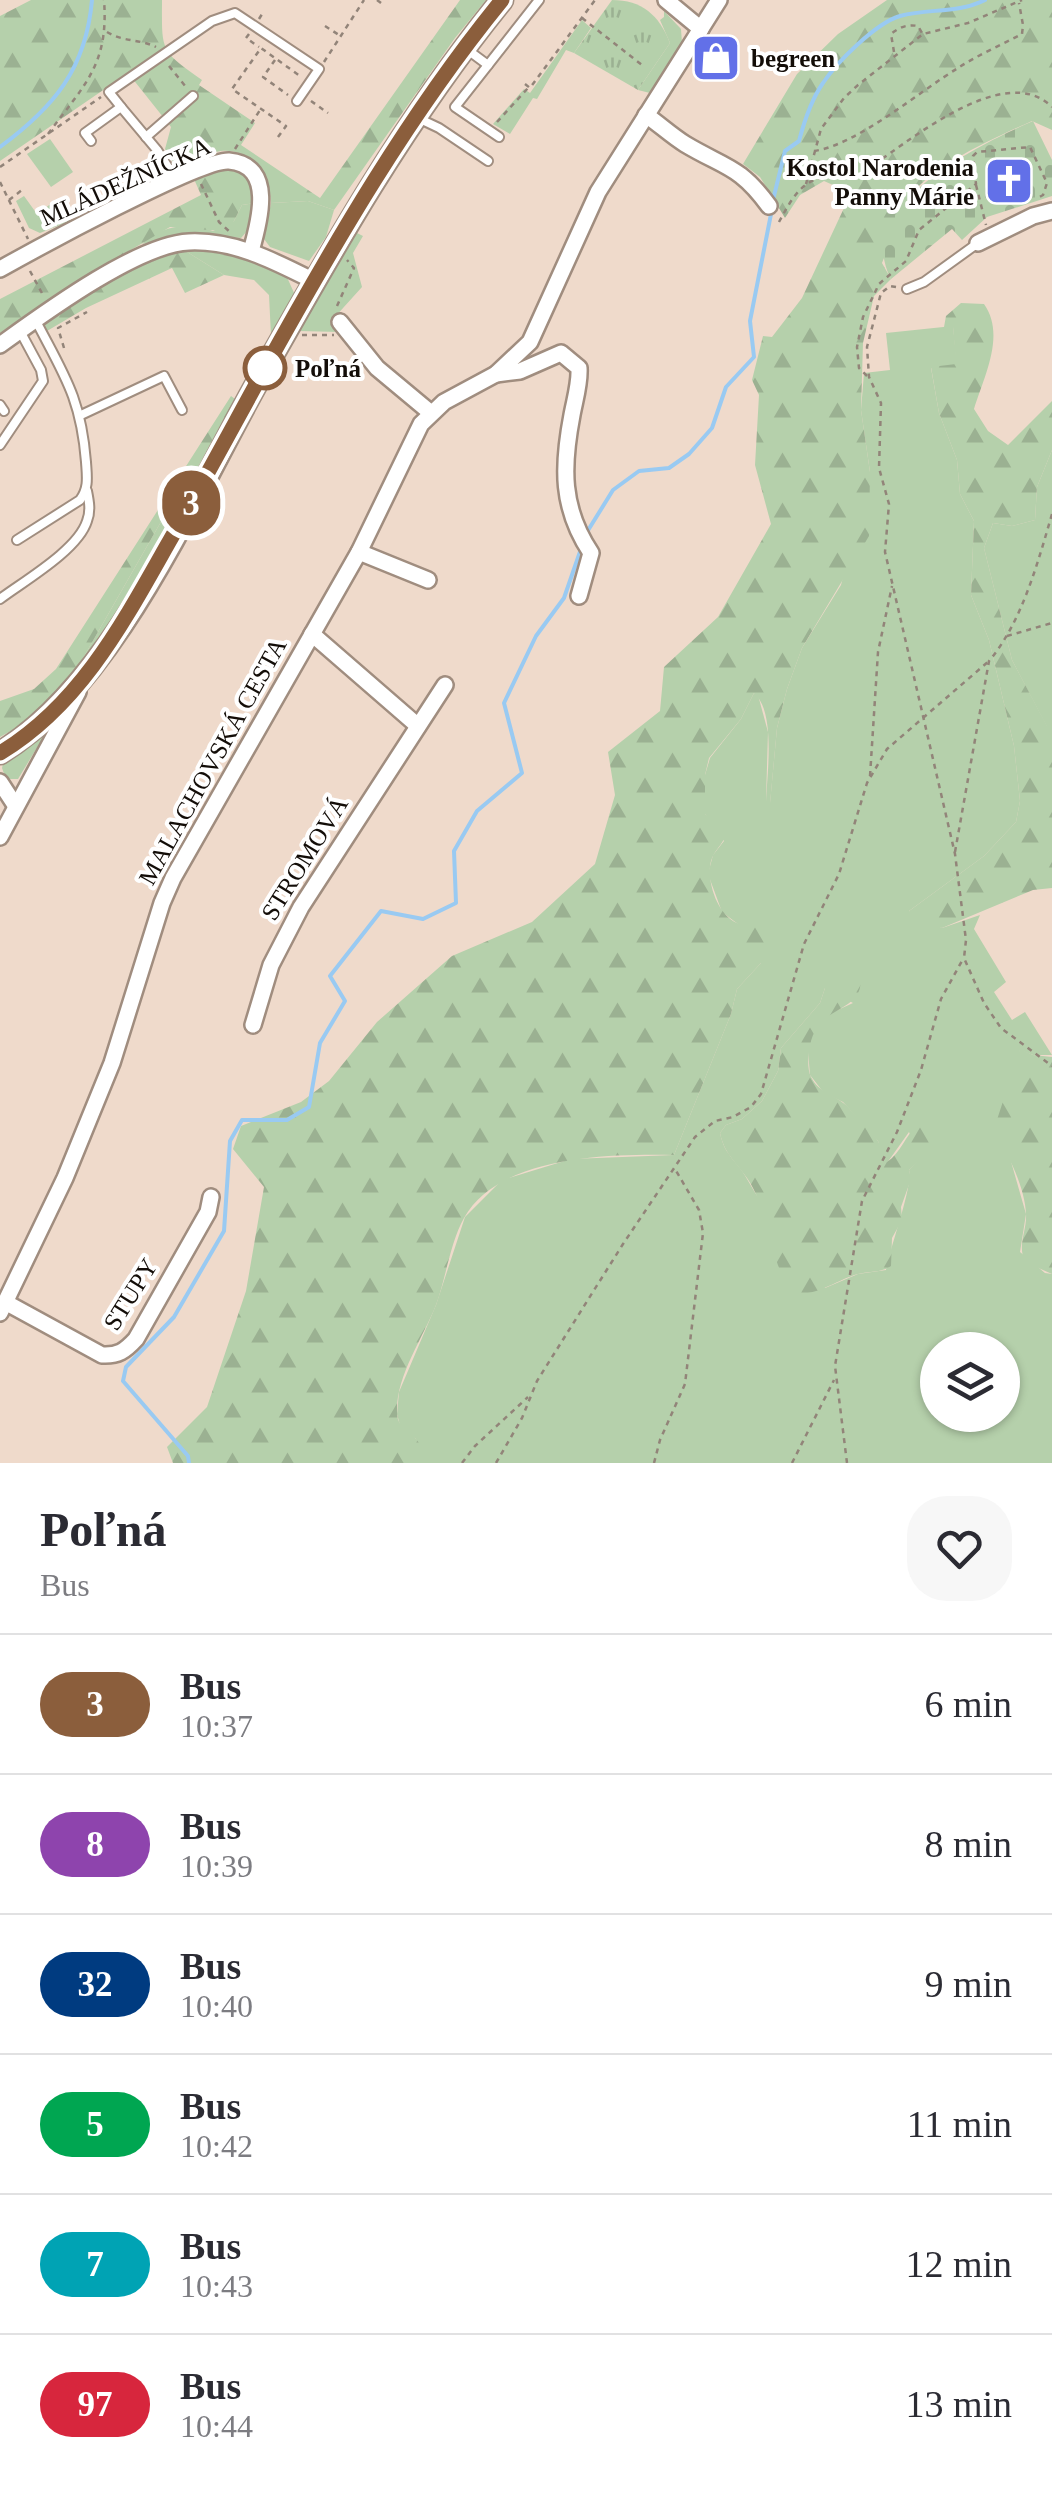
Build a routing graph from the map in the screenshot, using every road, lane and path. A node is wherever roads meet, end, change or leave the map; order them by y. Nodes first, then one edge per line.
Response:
1 (104, 0) edge
2 (364, 0) edge
3 (502, 0) edge
4 (539, 0) edge
5 (595, 0) edge
6 (666, 0) edge
7 (720, 0) edge
8 (1020, 1) edge
9 (576, 12) dead end
10 (582, 17) junction
11 (325, 26) dead end
12 (701, 29) junction
13 (923, 34) junction
14 (340, 36) junction
15 (558, 36) dead end
16 (564, 40) junction
17 (465, 48) junction
18 (895, 55) junction
19 (276, 59) junction
20 (543, 61) dead end
21 (488, 65) junction
22 (642, 65) dead end
23 (549, 66) junction
24 (318, 69) junction
25 (310, 82) junction
26 (109, 92) junction
27 (194, 96) dead end
28 (299, 98) junction
29 (121, 107) junction
30 (1052, 107) edge
31 (261, 109) junction
32 (328, 113) dead end
33 (646, 115) junction
34 (416, 117) junction
35 (281, 123) junction
36 (487, 129) junction
37 (48, 134) junction
38 (146, 137) junction
39 (498, 137) dead end
40 (278, 138) dead end
41 (91, 140) dead end
42 (812, 151) junction
43 (236, 158) dead end
44 (488, 161) dead end
45 (0, 168) edge
46 (195, 171) junction
47 (176, 180) junction
48 (0, 182) edge
49 (976, 184) junction
50 (806, 186) junction
51 (22, 190) dead end
52 (8, 200) junction
53 (0, 203) edge
54 (1026, 204) dead end
55 (769, 206) dead end
56 (1052, 210) edge
57 (996, 220) dead end
58 (780, 222) dead end
59 (978, 243) joint
60 (245, 245) junction
61 (342, 253) dead end
62 (28, 254) junction
63 (0, 269) edge
64 (314, 281) junction
65 (907, 288) joint
66 (48, 303) dead end
67 (87, 312) dead end
68 (36, 320) junction
69 (345, 329) junction
70 (20, 331) junction
71 (295, 334) dead end
72 (0, 345) edge
73 (58, 363) junction
74 (496, 374) junction
75 (869, 377) junction
76 (182, 410) dead end
77 (430, 413) junction
78 (81, 415) junction
79 (0, 444) edge
80 (87, 490) junction
81 (1052, 514) edge
82 (17, 540) dead end
83 (359, 552) junction
84 (428, 580) dead end
85 (893, 584) junction
86 (579, 596) dead end
87 (0, 599) edge
88 (1052, 624) edge
89 (312, 634) junction
90 (1006, 637) junction
91 (989, 660) junction
92 (84, 680) junction
93 (446, 684) dead end
94 (925, 719) junction
95 (418, 726) junction
96 (0, 753) edge
97 (870, 778) junction
98 (0, 782) edge
99 (15, 804) junction
100 (0, 837) edge
101 (955, 854) junction
102 (964, 958) junction
103 (253, 1025) dead end
104 (1052, 1066) edge
105 (674, 1168) junction
106 (211, 1197) dead end
107 (2, 1308) edge
108 (835, 1378) junction
109 (530, 1395) junction
110 (462, 1463) edge
111 (496, 1463) edge
112 (654, 1463) edge
113 (792, 1463) edge
114 (847, 1463) edge

1 - 37 path
2 - 14 path
3 - 17 street
4 - 21 lane
5 - 10 path
6 - 12 street
7 - 12 street, MALACHOVSKÁ CESTA
8 - 13 path
8 - 42 path
9 - 10 path
10 - 16 path
10 - 22 path
11 - 14 path
12 - 33 street, MALACHOVSKÁ CESTA
13 - 18 path
13 - 18 path
14 - 24 path
15 - 16 path
16 - 23 path
17 - 21 lane
17 - 34 street
18 - 42 path
19 - 25 path
19 - 28 path
19 - 31 path
20 - 23 path
21 - 36 lane
23 - 36 path
24 - 25 lane
24 - 26 lane
25 - 28 lane
26 - 29 lane
26 - 37 path
27 - 38 lane
28 - 32 path
28 - 35 path
29 - 38 lane
29 - 41 lane
30 - 50 path
31 - 35 path
31 - 43 path
33 - 55 street
33 - 74 street, MALACHOVSKÁ CESTA
34 - 44 lane
34 - 64 street
35 - 40 path
36 - 39 lane
37 - 45 path
38 - 47 lane
42 - 50 path
46 - 47 street, MLÁDEŽNÍCKA
46 - 60 path
46 - 60 street, MLÁDEŽNÍCKA
47 - 62 street, MLÁDEŽNÍCKA
48 - 52 path
49 - 54 path
49 - 57 path
49 - 75 path
50 - 58 path
51 - 52 path
52 - 53 path
52 - 62 path
56 - 59 street
59 - 65 lane
60 - 64 street
60 - 68 street
61 - 69 path
62 - 63 street, MLÁDEŽNÍCKA
62 - 66 path
64 - 92 street
65 - 75 path
67 - 73 path
68 - 70 street
68 - 73 lane
69 - 71 path
69 - 77 street
70 - 72 street
70 - 79 lane
73 - 78 lane
74 - 77 street, MALACHOVSKÁ CESTA
74 - 86 street, MALACHOVSKÁ CESTA
75 - 85 path
76 - 78 lane
77 - 83 street, MALACHOVSKÁ CESTA
78 - 80 lane
80 - 82 lane
80 - 87 lane
81 - 90 path
83 - 84 street
83 - 89 street, MALACHOVSKÁ CESTA
85 - 94 path
85 - 97 path
88 - 90 path
89 - 95 street
89 - 107 street, MALACHOVSKÁ CESTA
90 - 91 path
91 - 94 path
91 - 101 path
92 - 96 street
92 - 99 street
93 - 95 street, STROMOVÁ
94 - 97 path
94 - 101 path
95 - 103 street, STROMOVÁ
97 - 105 path
98 - 99 street
99 - 100 street
101 - 102 path
102 - 104 path
102 - 108 path
105 - 109 path
105 - 112 path
106 - 107 street, STUPY
108 - 113 path
108 - 114 path
109 - 110 path
109 - 111 path

